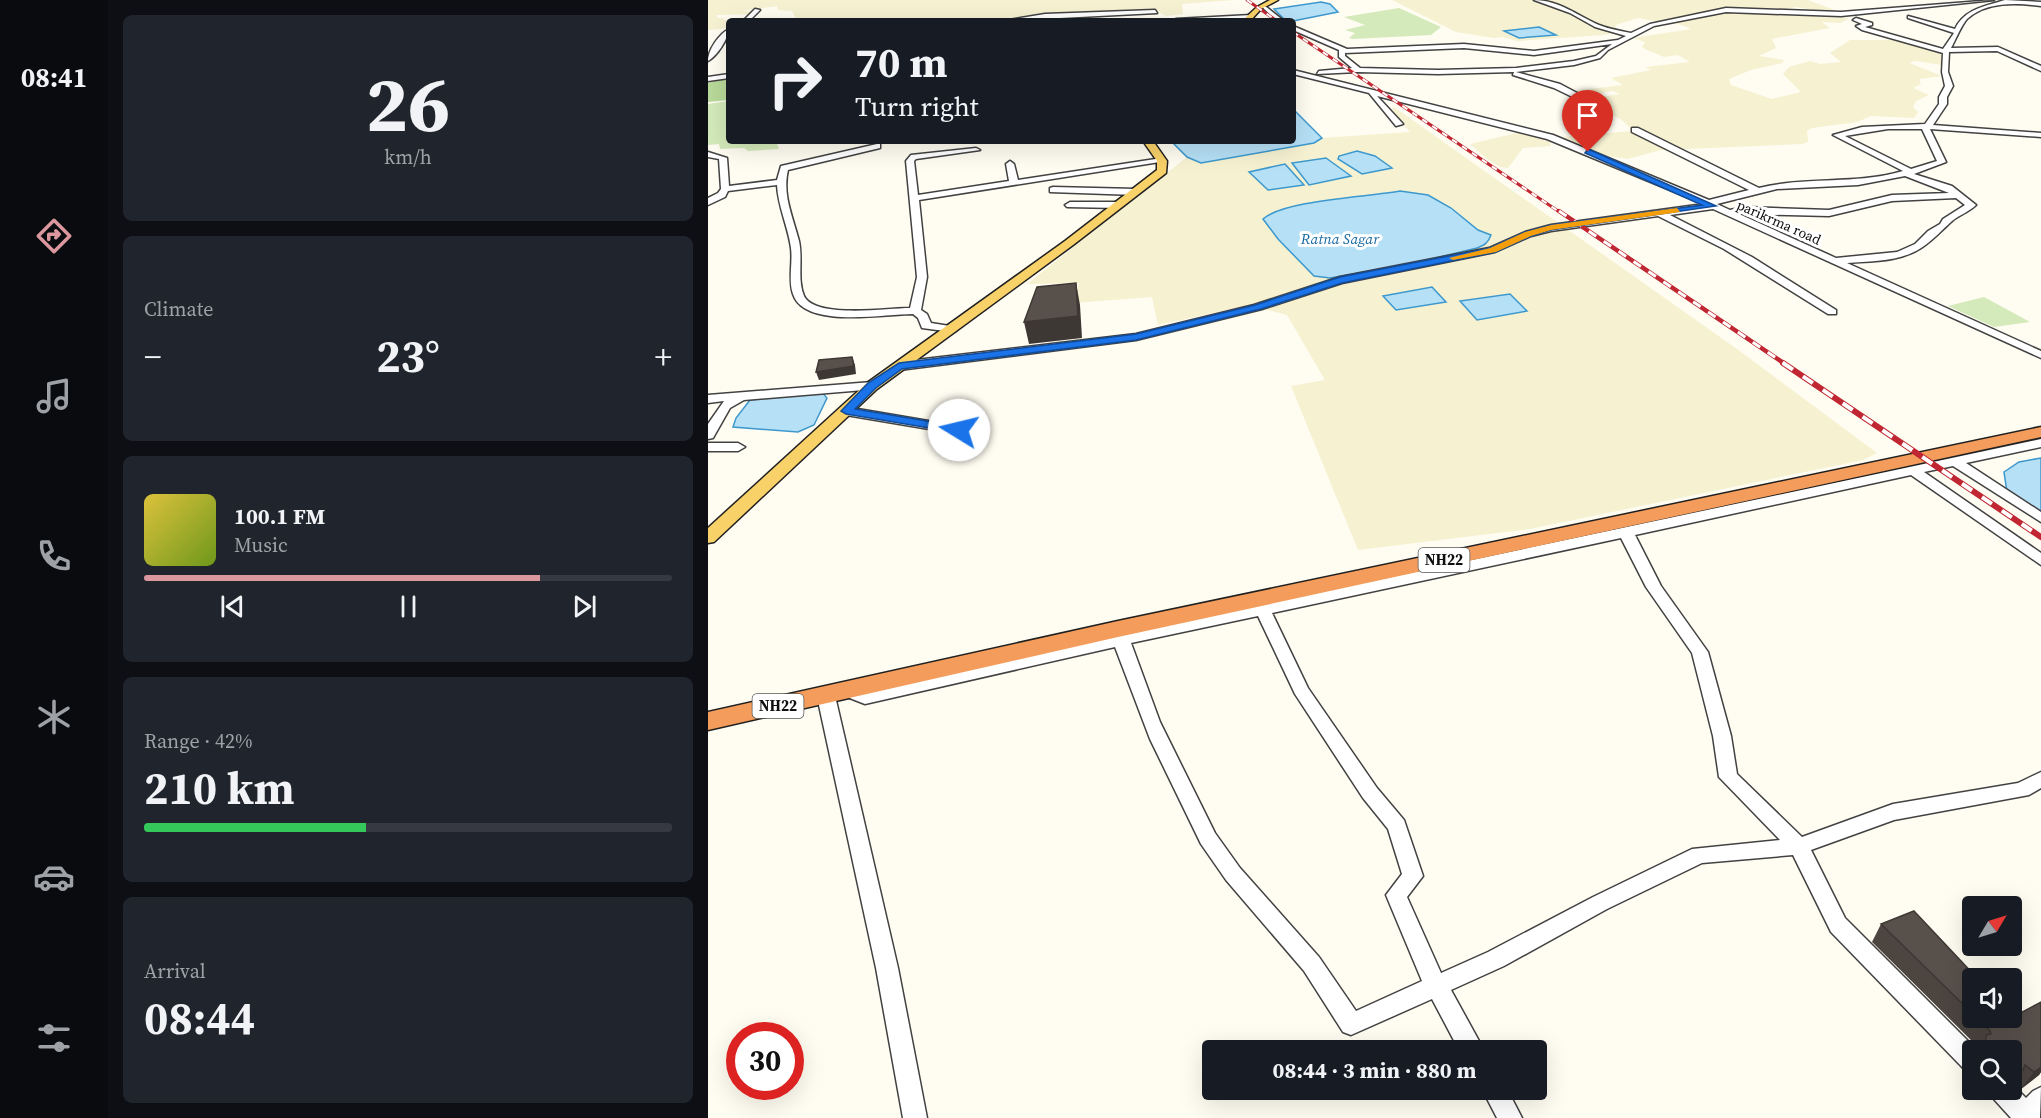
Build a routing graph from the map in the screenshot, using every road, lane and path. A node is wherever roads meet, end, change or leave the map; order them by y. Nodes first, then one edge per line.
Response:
1 (1275, 0) edge
2 (1537, 0) edge
3 (1991, 0) edge
4 (2007, 1) edge
5 (1744, 4) dead end
6 (1952, 4) junction
7 (2041, 4) edge
8 (1263, 7) junction
9 (1750, 9) junction
10 (757, 10) dead end
11 (1155, 12) dead end
12 (1970, 14) junction
13 (1910, 17) dead end
14 (749, 18) edge
15 (1029, 18) edge
16 (1193, 18) edge
17 (1241, 18) edge
18 (1249, 18) edge
19 (1277, 18) edge
20 (1856, 20) dead end
21 (1296, 29) edge
22 (1958, 32) junction
23 (726, 33) edge
24 (1630, 34) junction
25 (1619, 41) junction
26 (1345, 50) junction
27 (1946, 51) junction
28 (708, 59) edge
29 (2041, 69) edge
30 (1358, 70) junction
31 (1505, 70) junction
32 (1299, 74) edge
33 (726, 76) edge
34 (708, 79) edge
35 (1378, 93) junction
36 (1593, 105) dead end
37 (1399, 124) dead end
38 (1927, 128) junction
39 (1635, 130) dead end
40 (2041, 135) edge
41 (1150, 144) edge
42 (877, 146) dead end
43 (976, 150) dead end
44 (708, 154) edge
45 (1162, 161) junction
46 (1010, 164) dead end
47 (1909, 173) junction
48 (781, 182) junction
49 (1014, 183) junction
50 (724, 189) junction
51 (1053, 190) dead end
52 (1756, 190) junction
53 (1136, 192) junction
54 (1957, 195) junction
55 (914, 198) junction
56 (708, 202) edge
57 (1070, 205) dead end
58 (1119, 205) junction
59 (1710, 205) junction
60 (1659, 213) junction
61 (1728, 213) junction
62 (1835, 261) junction
63 (857, 298) dead end
64 (915, 311) junction
65 (867, 312) junction
66 (1832, 312) dead end
67 (952, 329) junction
68 (2041, 355) edge
69 (899, 366) junction
70 (872, 386) junction
71 (742, 396) junction
72 (708, 399) edge
73 (957, 407) dead end
74 (846, 411) junction
75 (2041, 432) edge
76 (708, 435) edge
77 (2041, 443) edge
78 (708, 447) edge
79 (738, 447) dead end
80 (1957, 463) junction
81 (1908, 467) junction
82 (2041, 518) edge
83 (1626, 532) junction
84 (708, 538) edge
85 (2041, 560) edge
86 (1263, 610) junction
87 (1120, 634) junction
88 (837, 694) junction
89 (708, 721) edge
90 (2041, 779) edge
91 (1799, 846) junction
92 (1436, 987) junction
93 (1466, 1040) edge
94 (1962, 1051) edge
95 (1500, 1100) edge
96 (2016, 1100) edge
97 (2030, 1110) edge
98 (915, 1118) edge
99 (1510, 1118) edge

1 - 8 main road
2 - 24 street
3 - 6 street
4 - 7 street
4 - 12 street
5 - 9 street
6 - 9 street
6 - 12 street
8 - 18 main road
8 - 19 street
9 - 24 street
10 - 14 street
11 - 15 street
12 - 22 street
13 - 22 street
16 - 17 street
20 - 27 street
21 - 26 street
22 - 27 street
23 - 28 street
24 - 25 street
25 - 26 street
25 - 31 street
26 - 30 street
27 - 29 street
27 - 38 street
30 - 31 street
30 - 32 street
31 - 36 street
32 - 35 street, parikrma road
33 - 34 street
35 - 37 street
35 - 59 street, parikrma road
38 - 40 street
38 - 47 street
38 - 47 street
39 - 52 street
41 - 45 main road
42 - 48 street
43 - 55 street
44 - 50 street
45 - 49 street
45 - 53 main road
46 - 49 street
47 - 52 street
47 - 54 street
48 - 50 street
48 - 65 street
49 - 55 street
50 - 56 street
51 - 53 street
52 - 59 street
53 - 58 main road
54 - 61 street
54 - 62 street
55 - 64 street
57 - 58 street
58 - 67 main road
59 - 60 street
59 - 61 street, parikrma road
60 - 66 street
60 - 69 street
61 - 62 street, parikrma road
62 - 68 street, parikrma road
63 - 65 street
64 - 65 street
64 - 67 street
67 - 69 main road
69 - 70 main road
70 - 71 street
70 - 74 main road
71 - 72 street
71 - 76 street
73 - 74 street
74 - 84 main road
75 - 81 highway, NH22
77 - 80 street, NH22
78 - 79 street
80 - 81 street, NH22
80 - 82 street
81 - 83 street, NH22
81 - 85 street
81 - 87 highway, NH22
83 - 86 street, NH22
83 - 91 street
86 - 87 street, NH22
86 - 92 street
87 - 88 highway, NH22
87 - 92 street
88 - 89 highway, NH22
88 - 98 street
90 - 91 street
91 - 92 street
91 - 94 street
92 - 93 street
95 - 99 street
96 - 97 street

